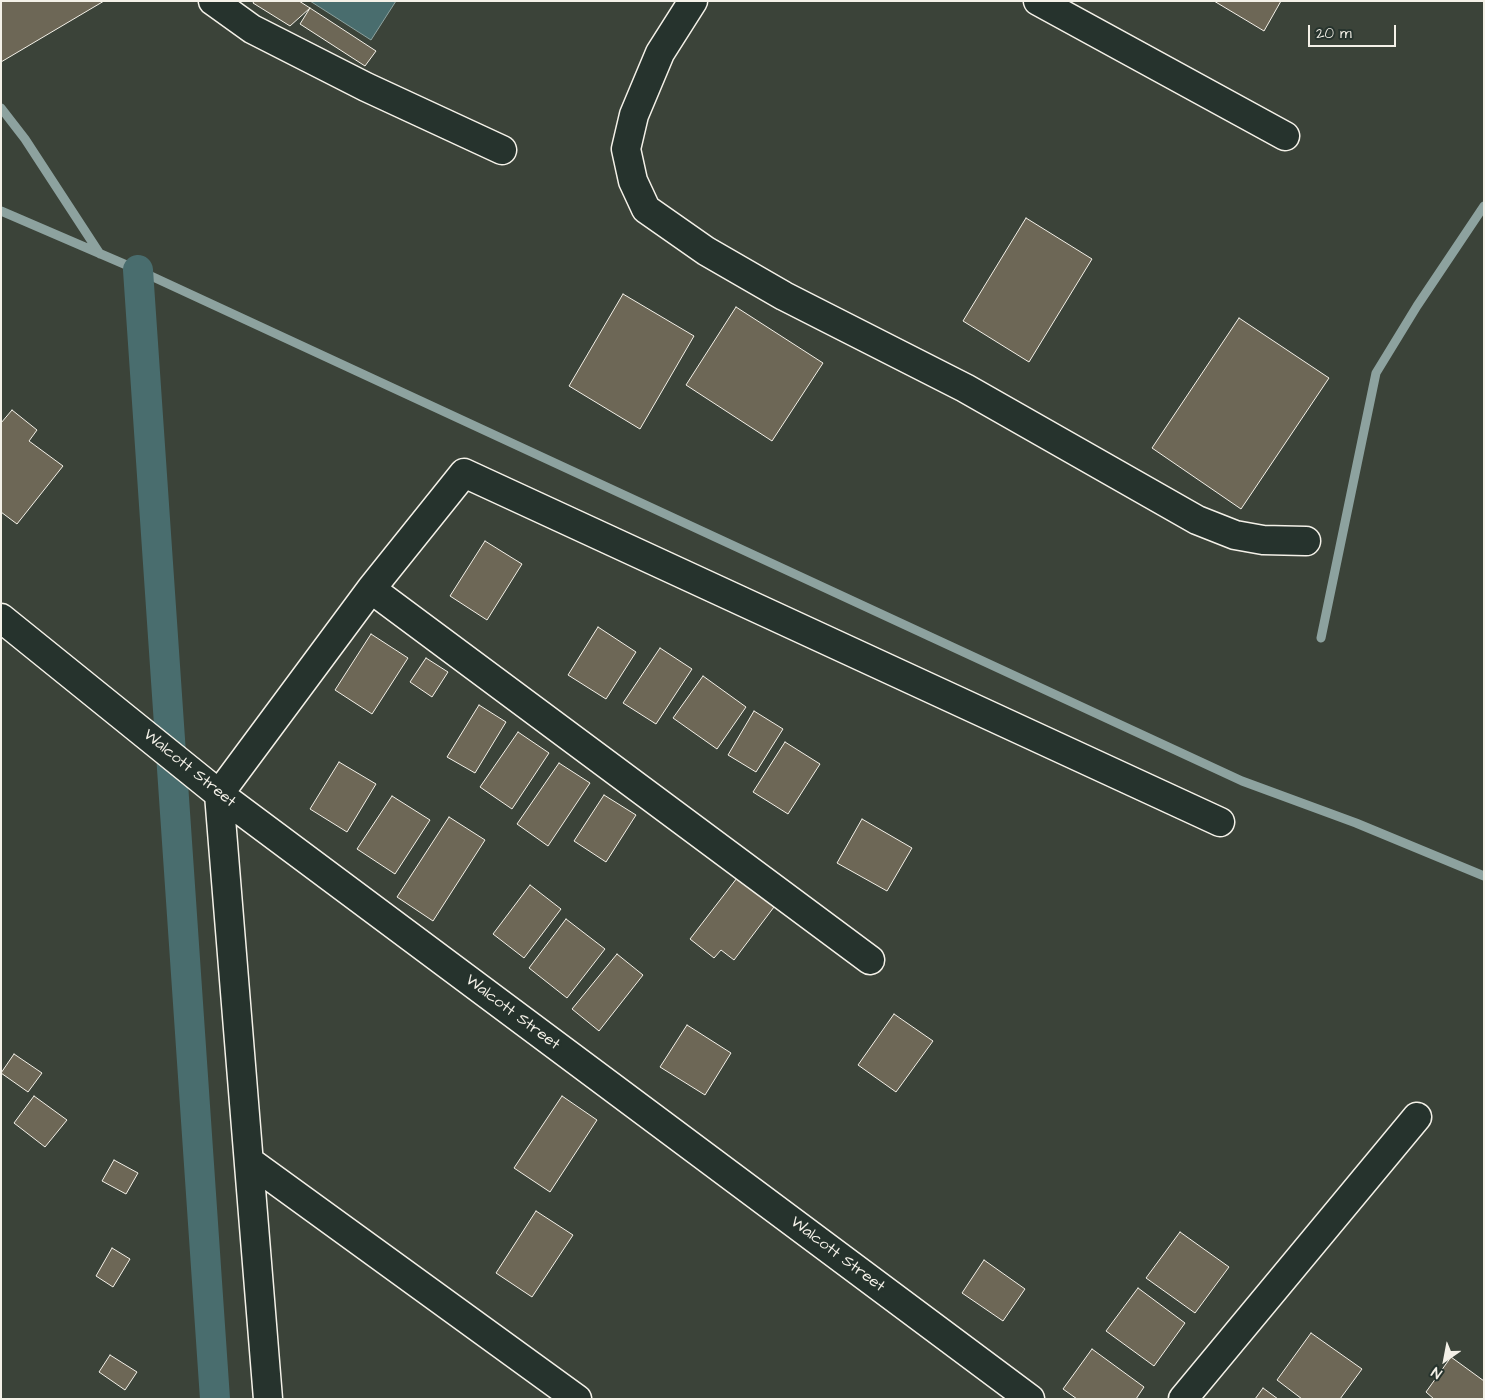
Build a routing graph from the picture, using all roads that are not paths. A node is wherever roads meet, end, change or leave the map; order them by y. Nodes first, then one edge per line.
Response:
1 (213, 1) edge
2 (1038, 1) edge
3 (683, 5) edge
4 (1285, 136) dead end
5 (502, 150) dead end
6 (1306, 541) dead end
7 (372, 588) junction
8 (1, 618) edge
9 (219, 794) junction
10 (1220, 822) dead end
11 (870, 960) dead end
12 (1417, 1117) dead end
13 (249, 1161) junction
14 (268, 1399) edge
15 (577, 1399) edge
16 (1030, 1399) edge
17 (1183, 1399) edge

1 - 5 street
2 - 4 street
3 - 6 street
7 - 9 street
7 - 10 street
7 - 11 street
8 - 9 street, Walcott Street
9 - 13 street
9 - 16 street, Walcott Street
12 - 17 street
13 - 14 street
13 - 15 street

